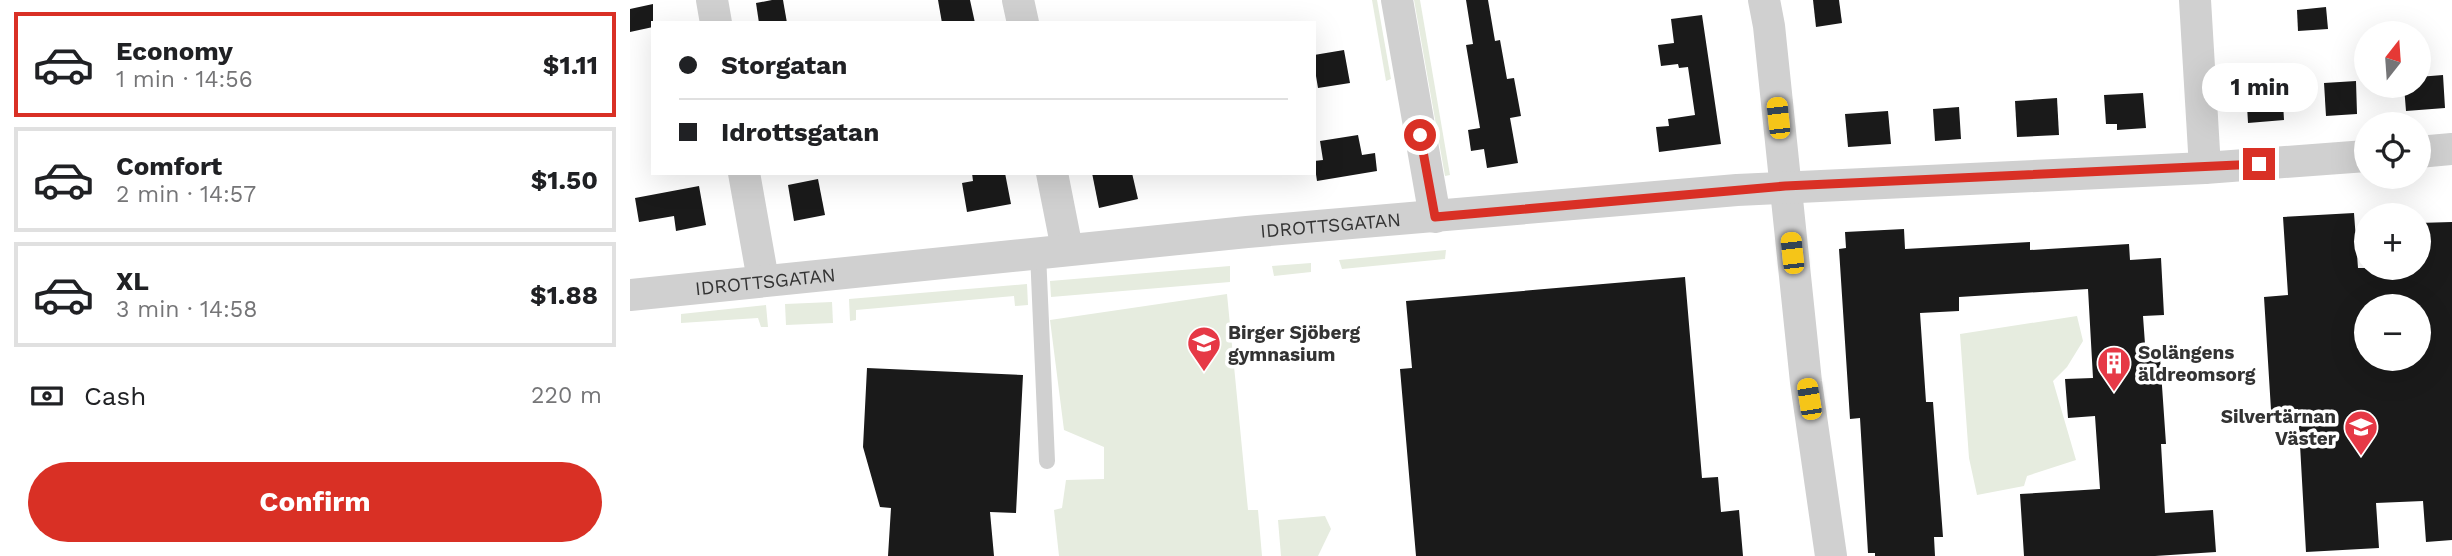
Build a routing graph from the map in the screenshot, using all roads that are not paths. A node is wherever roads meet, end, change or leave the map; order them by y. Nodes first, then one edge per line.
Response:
1 (712, 0) edge
2 (1018, 0) edge
3 (1397, 0) edge
4 (1764, 0) edge
5 (2194, 0) edge
6 (716, 21) edge
7 (1023, 21) edge
8 (2452, 149) edge
9 (2431, 151) edge
10 (2354, 157) edge
11 (2205, 168) junction
12 (744, 175) edge
13 (1052, 175) edge
14 (1785, 186) junction
15 (1435, 217) junction
16 (1053, 251) junction
17 (763, 280) junction
18 (630, 295) edge
19 (1046, 461) dead end
20 (1831, 556) edge

1 - 6 street
2 - 7 street
3 - 15 street
4 - 14 street
5 - 11 street
8 - 9 street
10 - 11 street, IDROTTSGATAN
11 - 14 street, IDROTTSGATAN
12 - 17 street
13 - 16 street
14 - 15 street, IDROTTSGATAN
14 - 20 street
15 - 16 street, IDROTTSGATAN
16 - 17 street, IDROTTSGATAN
16 - 19 lane
17 - 18 street, IDROTTSGATAN

